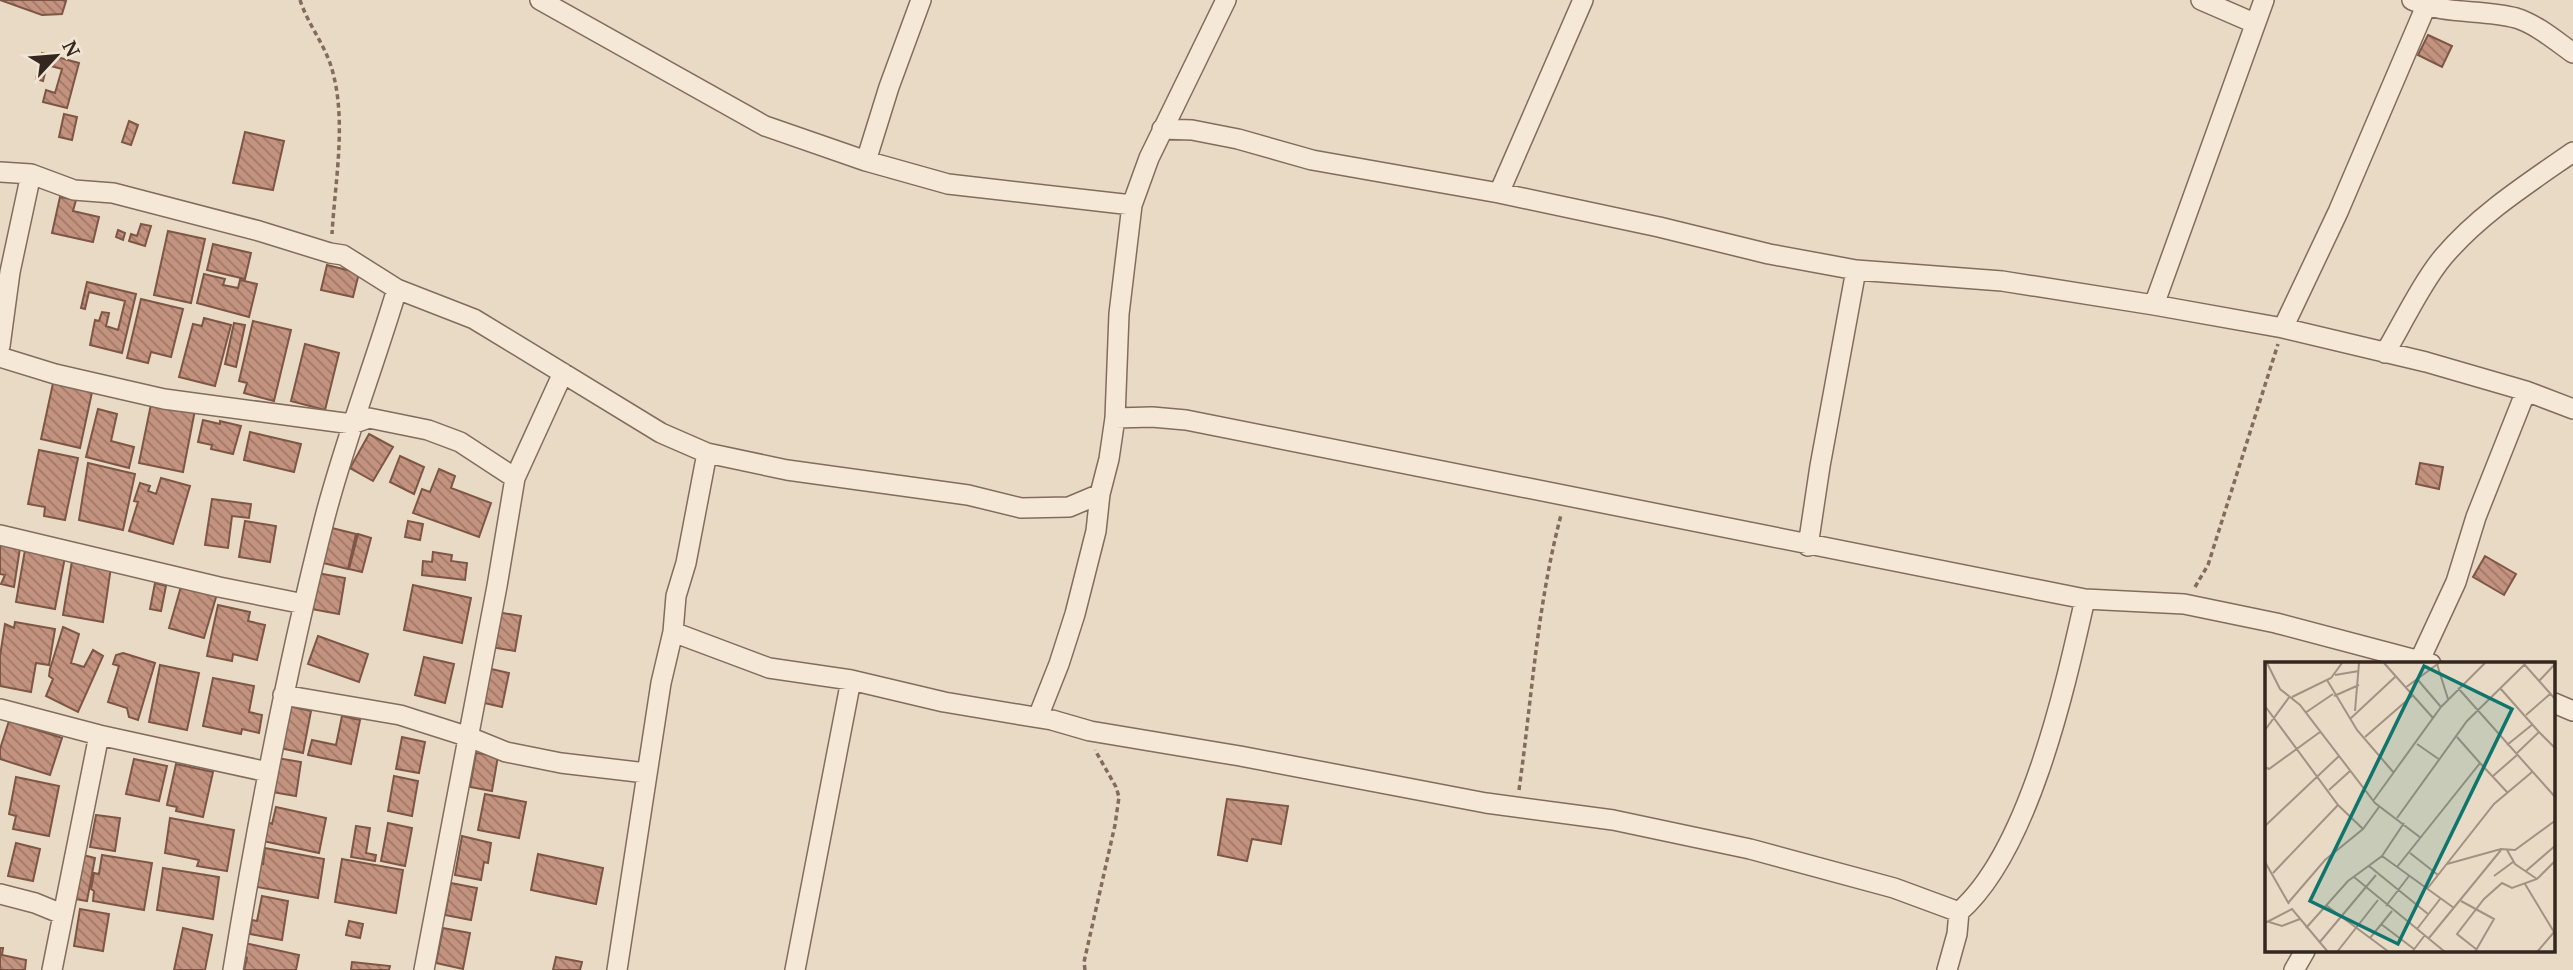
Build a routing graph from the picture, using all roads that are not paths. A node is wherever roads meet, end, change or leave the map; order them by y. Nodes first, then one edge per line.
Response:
1 (540, 0) edge
2 (921, 0) edge
3 (1226, 0) edge
4 (1583, 0) edge
5 (2201, 0) edge
6 (2264, 0) edge
7 (2419, 3) edge
8 (2493, 6) edge
9 (2254, 23) junction
10 (2573, 53) edge
11 (1163, 129) junction
12 (2573, 152) edge
13 (866, 162) junction
14 (0, 172) edge
15 (31, 174) junction
16 (1499, 193) junction
17 (1132, 205) junction
18 (1856, 270) junction
19 (397, 289) junction
20 (2154, 305) junction
21 (2283, 328) junction
22 (0, 346) edge
23 (2385, 353) junction
24 (0, 357) edge
25 (564, 373) junction
26 (2526, 391) junction
27 (2573, 409) edge
28 (1115, 418) junction
29 (352, 424) junction
30 (707, 453) junction
31 (515, 478) junction
32 (1100, 494) junction
33 (0, 536) edge
34 (1808, 546) junction
35 (2085, 599) junction
36 (304, 604) junction
37 (673, 632) junction
38 (2419, 662) edge
39 (2423, 662) edge
40 (851, 680) junction
41 (283, 695) junction
42 (2556, 704) edge
43 (0, 709) edge
44 (2573, 711) edge
45 (1038, 717) junction
46 (100, 735) junction
47 (469, 737) junction
48 (268, 772) junction
49 (646, 773) junction
50 (0, 894) edge
51 (1959, 912) junction
52 (62, 914) junction
53 (2304, 953) edge
54 (52, 970) edge
55 (233, 970) edge
56 (424, 970) edge
57 (617, 970) edge
58 (795, 970) edge
59 (1947, 970) edge
60 (2294, 970) edge

1 - 13 street
2 - 13 street
3 - 11 street
4 - 16 street
5 - 9 street
6 - 9 street
7 - 8 street
7 - 21 street
8 - 10 street
9 - 20 street
11 - 16 street
11 - 17 street
12 - 23 street
13 - 17 street
14 - 15 street
15 - 19 street
15 - 22 street
16 - 18 street
17 - 28 street
18 - 20 street
18 - 34 street
19 - 25 street
19 - 29 street
20 - 21 street
21 - 23 street
23 - 26 street
24 - 29 street
25 - 30 street
25 - 31 street
26 - 27 street
26 - 39 street
28 - 32 street
28 - 34 street
29 - 31 street
29 - 36 street
30 - 32 street
30 - 37 street
31 - 47 street
32 - 45 street
33 - 36 street
34 - 35 street
35 - 38 street
35 - 51 street
36 - 41 street
37 - 40 street
37 - 49 street
40 - 45 street
40 - 58 street
41 - 47 street
41 - 48 street
42 - 44 street
43 - 46 street
45 - 51 street
46 - 48 street
46 - 52 street
47 - 49 street
47 - 56 street
48 - 55 street
49 - 57 street
50 - 52 street
51 - 59 street
52 - 54 street
53 - 60 street

